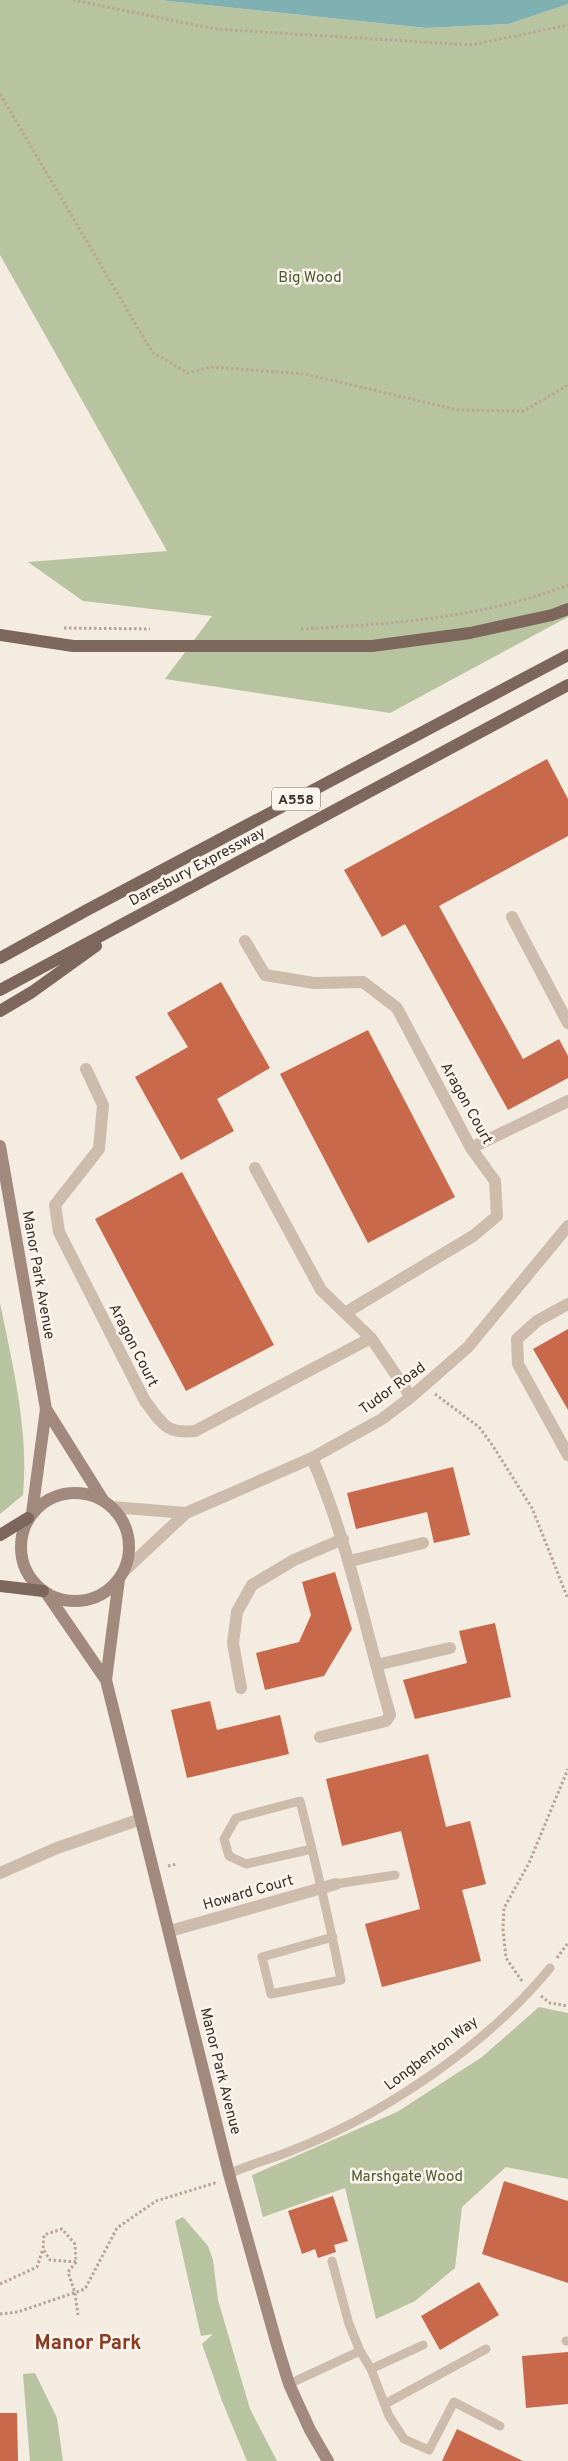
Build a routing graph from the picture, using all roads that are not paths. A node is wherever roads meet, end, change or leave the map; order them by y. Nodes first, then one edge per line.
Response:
1 (568, 609) edge
2 (0, 635) edge
3 (568, 655) edge
4 (568, 685) edge
5 (137, 917) junction
6 (512, 917) dead end
7 (245, 941) dead end
8 (0, 958) edge
9 (0, 990) edge
10 (0, 1011) edge
11 (568, 1023) edge
12 (86, 1068) dead end
13 (568, 1101) edge
14 (0, 1146) edge
15 (471, 1148) junction
16 (255, 1168) dead end
17 (568, 1226) edge
18 (568, 1304) edge
19 (345, 1313) junction
20 (371, 1338) junction
21 (411, 1397) junction
22 (46, 1409) junction
23 (568, 1455) edge
24 (312, 1458) junction
25 (107, 1504) junction
26 (186, 1513) junction
27 (30, 1516) junction
28 (0, 1535) edge
29 (343, 1539) junction
30 (423, 1543) dead end
31 (350, 1561) junction
32 (121, 1575) junction
33 (0, 1586) edge
34 (45, 1593) junction
35 (450, 1648) dead end
36 (376, 1664) junction
37 (106, 1680) junction
38 (241, 1688) dead end
39 (320, 1737) dead end
40 (141, 1819) junction
41 (312, 1849) junction
42 (0, 1873) edge
43 (395, 1875) dead end
44 (336, 1884) joint
45 (323, 1887) junction
46 (170, 1931) junction
47 (333, 1937) junction
48 (550, 1968) road end
49 (230, 2176) junction
50 (332, 2261) dead end
51 (423, 2345) dead end
52 (486, 2349) dead end
53 (360, 2351) junction
54 (371, 2369) junction
55 (289, 2384) junction
56 (385, 2404) junction
57 (500, 2426) dead end
58 (328, 2461) edge

1 - 2 main road
3 - 8 main road, Daresbury Expressway / A558
4 - 5 main road, Daresbury Expressway / A558
5 - 9 main road, Daresbury Expressway / A558
5 - 10 main road
6 - 11 street
7 - 15 street, Aragon Court
12 - 20 street, Aragon Court
13 - 15 street
14 - 22 street, Manor Park Avenue
15 - 19 street, Aragon Court
16 - 19 street
17 - 21 street, Tudor Road
18 - 23 street
19 - 20 street
20 - 21 street
21 - 24 street, Tudor Road
22 - 25 street, Manor Park Avenue
22 - 27 street, Manor Park Avenue
24 - 26 street, Tudor Road
24 - 29 street
25 - 26 street, Tudor Road
25 - 27 street
25 - 32 street
26 - 32 street, Tudor Road
27 - 28 main road
27 - 34 street
29 - 31 street
29 - 38 street
30 - 31 street
31 - 36 street
32 - 34 street
32 - 37 street, Manor Park Avenue
33 - 34 main road
34 - 37 street, Manor Park Avenue
35 - 36 street
36 - 39 street
37 - 40 street, Manor Park Avenue
40 - 42 street
40 - 46 street, Manor Park Avenue
41 - 41 lane
41 - 45 lane
43 - 44 lane
44 - 45 street, Howard Court
45 - 46 street, Howard Court
45 - 47 lane
46 - 49 street, Manor Park Avenue
47 - 47 lane
48 - 49 lane, Longbenton Way
49 - 55 street, Manor Park Avenue
50 - 53 lane
51 - 54 lane
52 - 56 lane
53 - 54 lane
53 - 55 lane
54 - 56 lane
55 - 58 street, Manor Park Avenue
56 - 57 lane

